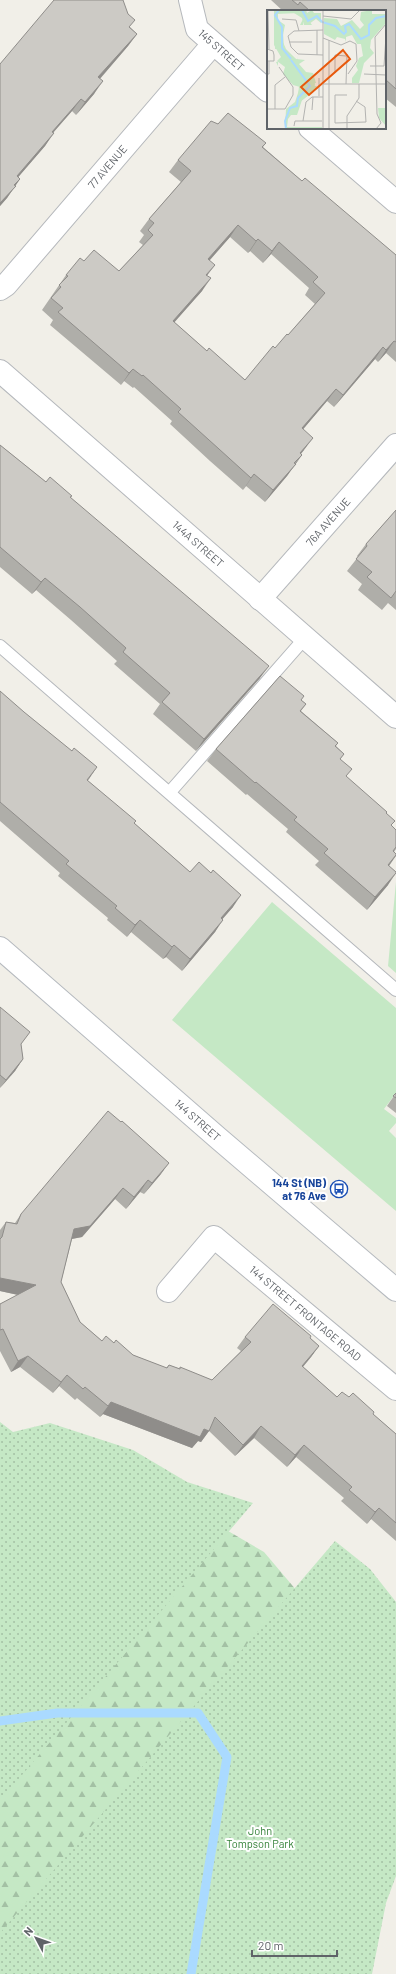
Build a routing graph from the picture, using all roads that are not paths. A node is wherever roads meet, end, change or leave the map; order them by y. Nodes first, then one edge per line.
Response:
1 (190, 0) edge
2 (213, 44) junction
3 (267, 91) edge
4 (311, 129) edge
5 (396, 202) edge
6 (0, 289) edge
7 (0, 371) edge
8 (396, 445) edge
9 (260, 599) junction
10 (305, 638) junction
11 (0, 646) edge
12 (396, 717) edge
13 (170, 792) junction
14 (0, 948) edge
15 (396, 990) edge
16 (396, 1290) edge
17 (168, 1291) dead end
18 (396, 1389) edge

1 - 2 street, 145 STREET
2 - 3 street, 145 STREET
2 - 6 street, 77 AVENUE
4 - 5 street
7 - 9 street, 144A STREET
8 - 9 street, 76A AVENUE
9 - 10 street, 144A STREET
10 - 12 street, 144A STREET
10 - 13 lane
11 - 13 lane
13 - 15 lane
14 - 16 street, 144 STREET
17 - 18 street, 144 STREET FRONTAGE ROAD

